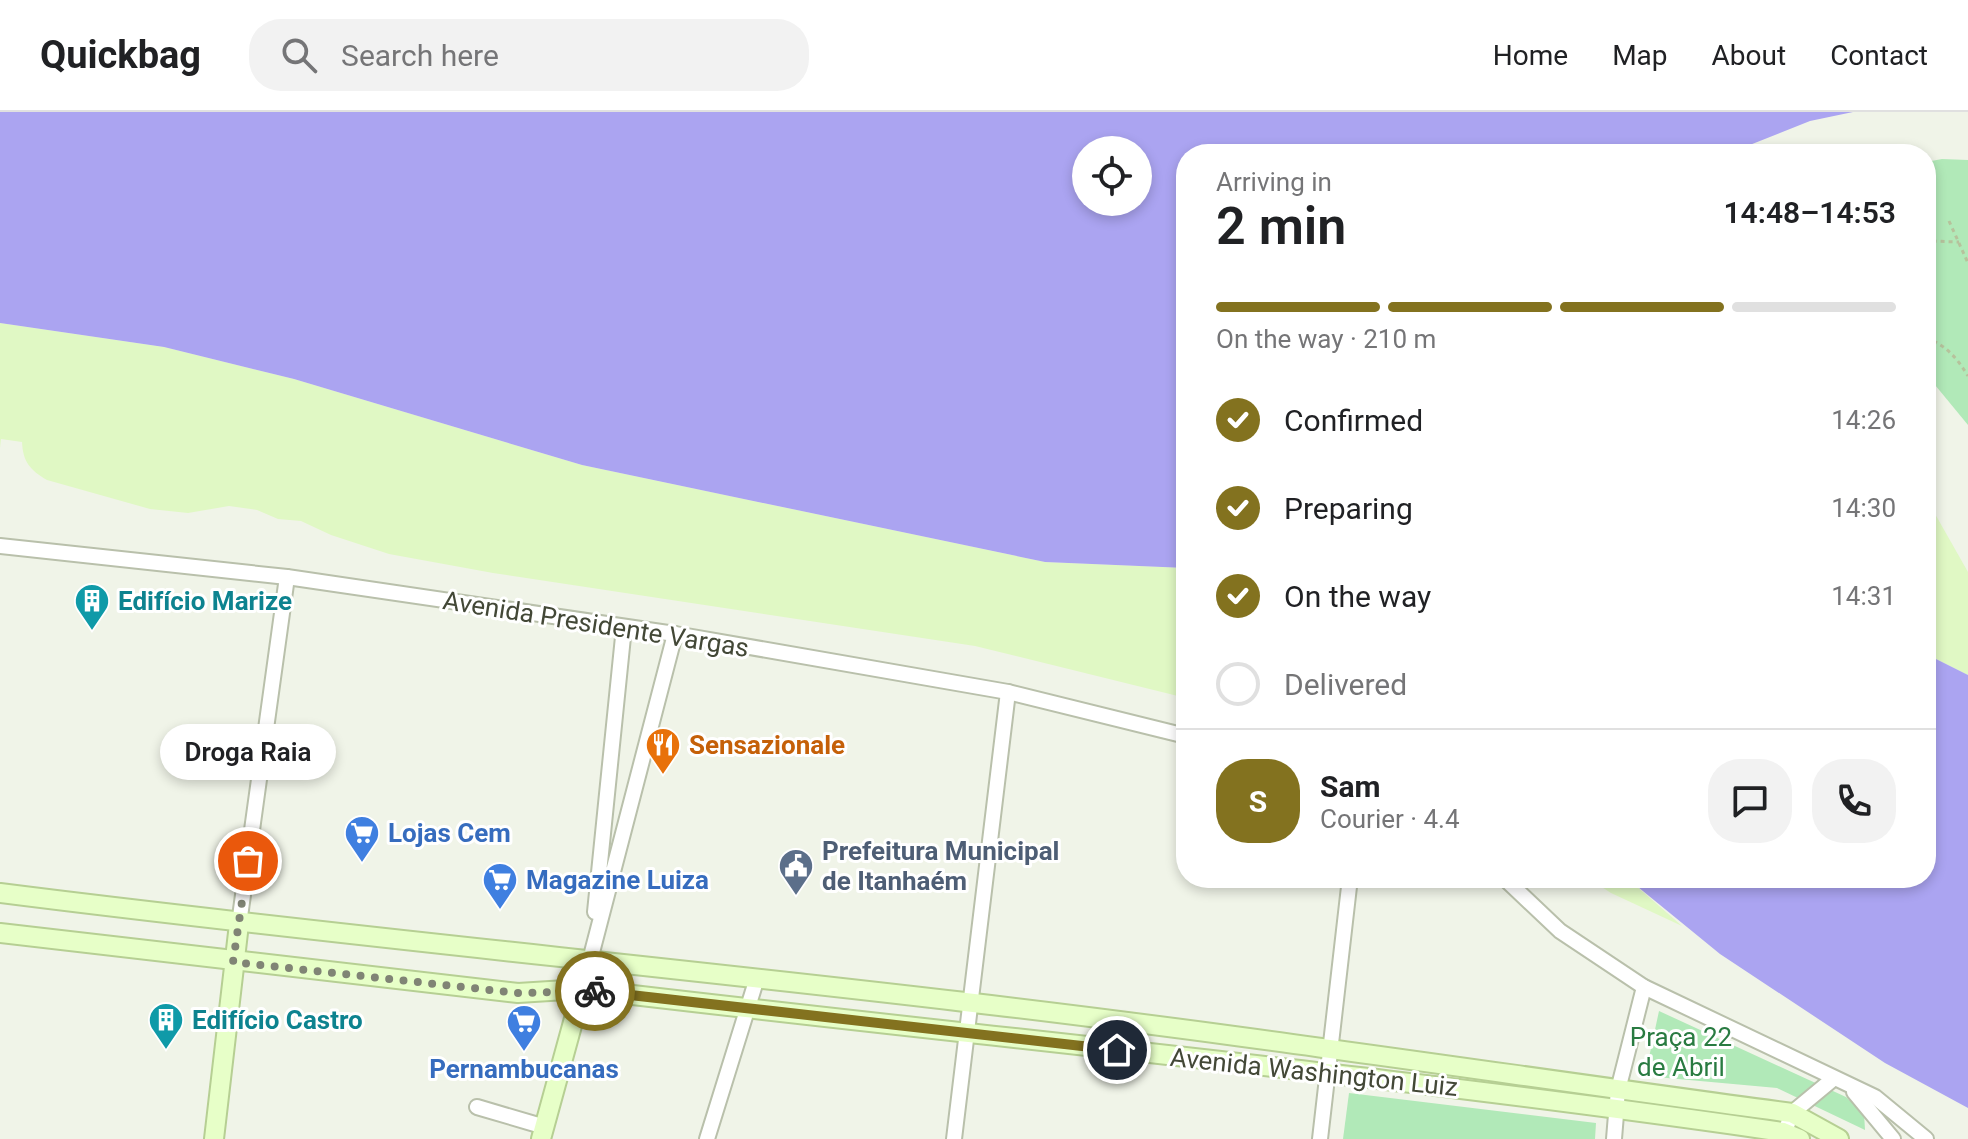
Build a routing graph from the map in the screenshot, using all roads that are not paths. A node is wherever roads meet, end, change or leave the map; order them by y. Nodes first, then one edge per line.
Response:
1 (0, 546) edge
2 (287, 577) junction
3 (624, 627) junction
4 (675, 634) junction
5 (1008, 692) junction
6 (1176, 734) edge
7 (1349, 888) edge
8 (1515, 888) edge
9 (0, 893) edge
10 (239, 924) junction
11 (0, 933) edge
12 (590, 960) junction
13 (233, 962) junction
14 (757, 978) junction
15 (1644, 987) junction
16 (582, 989) junction
17 (969, 1002) junction
18 (748, 1009) junction
19 (966, 1034) junction
20 (1331, 1048) junction
21 (1329, 1072) junction
22 (1833, 1079) junction
23 (1848, 1087) junction
24 (1618, 1099) junction
25 (477, 1107) dead end
26 (1792, 1113) junction
27 (543, 1133) edge
28 (1788, 1137) edge
29 (214, 1139) edge
30 (707, 1139) edge
31 (954, 1139) edge
32 (1320, 1139) edge
33 (1614, 1139) edge
34 (1839, 1139) edge
35 (1893, 1139) edge
36 (1926, 1139) edge

1 - 2 street, Avenida Presidente Vargas
2 - 3 street, Avenida Presidente Vargas
2 - 10 street
3 - 4 street, Avenida Presidente Vargas
3 - 12 street
4 - 5 street, Avenida Presidente Vargas
4 - 12 street
5 - 6 street, Avenida Presidente Vargas
5 - 17 street
7 - 20 street
8 - 15 street
9 - 10 main road, Avenida Washington Luiz
10 - 12 main road, Avenida Washington Luiz
10 - 13 main road
11 - 13 main road, Avenida Washington Luiz
12 - 14 main road, Avenida Washington Luiz
12 - 16 main road
13 - 16 main road, Avenida Washington Luiz
13 - 29 main road
14 - 17 main road, Avenida Washington Luiz
14 - 18 street
15 - 22 street
15 - 24 street
16 - 18 main road, Avenida Washington Luiz
16 - 27 main road
17 - 19 street
17 - 20 main road, Avenida Washington Luiz
18 - 19 main road, Avenida Washington Luiz
18 - 30 street
19 - 21 main road, Avenida Washington Luiz
19 - 31 street
20 - 21 street
20 - 24 main road, Avenida Washington Luiz
21 - 24 main road, Avenida Washington Luiz
21 - 32 street
22 - 23 street
22 - 26 street
23 - 35 street
23 - 36 street
24 - 26 main road
24 - 28 main road
24 - 33 street
25 - 27 street
26 - 28 street
26 - 34 main road

